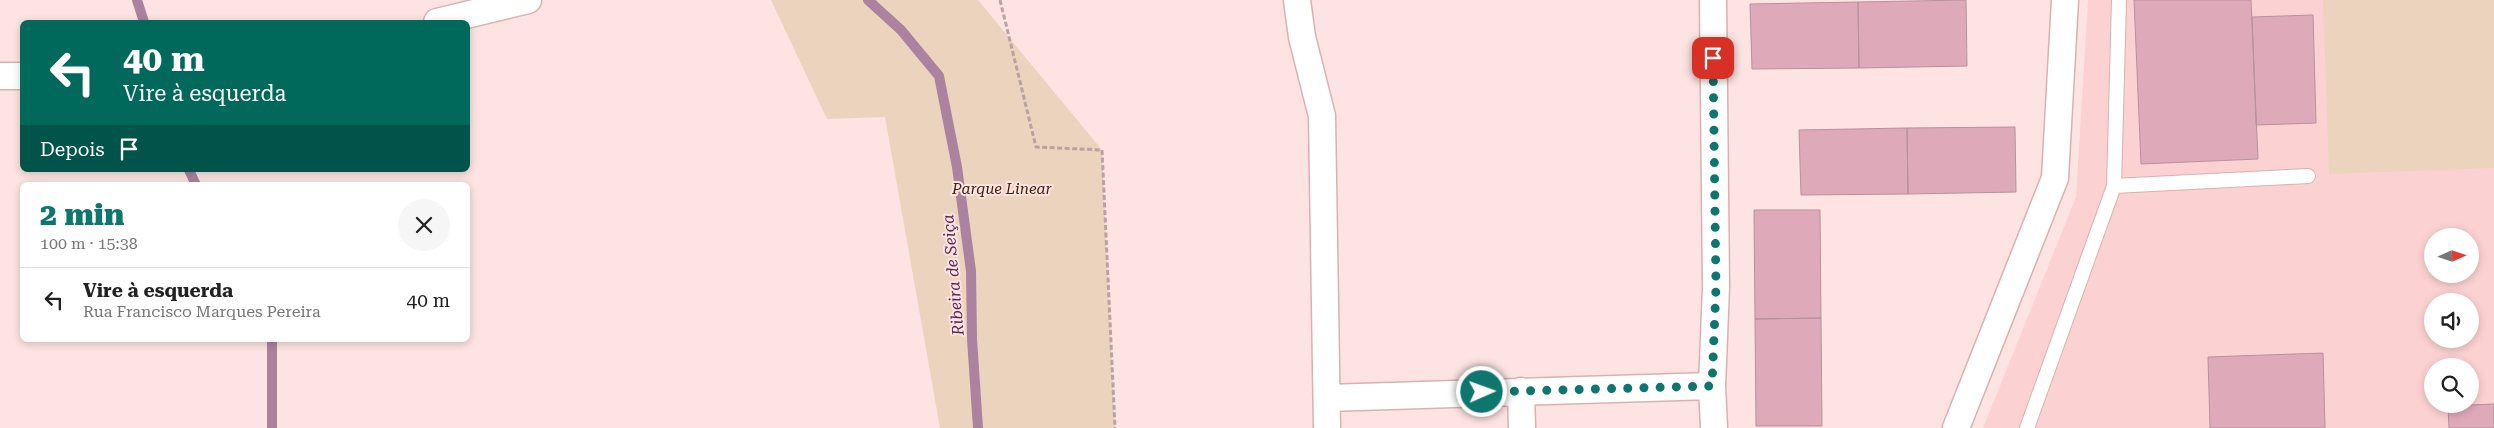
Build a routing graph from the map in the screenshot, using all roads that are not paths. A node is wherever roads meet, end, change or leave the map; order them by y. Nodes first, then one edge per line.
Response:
1 (528, 0) edge
2 (1280, 0) edge
3 (1297, 0) edge
4 (1712, 0) edge
5 (2066, 0) edge
6 (2120, 0) edge
7 (445, 20) edge
8 (1302, 36) junction
9 (0, 76) edge
10 (20, 76) edge
11 (2308, 176) dead end
12 (2114, 186) junction
13 (1712, 386) junction
14 (1522, 391) junction
15 (1327, 398) junction
16 (1327, 428) edge
17 (1522, 428) edge
18 (1714, 428) edge
19 (1956, 428) edge
20 (2027, 428) edge

1 - 7 street
2 - 8 street
3 - 8 street
4 - 13 street
5 - 19 street
6 - 12 lane
8 - 15 street
9 - 10 street
11 - 12 lane
12 - 20 lane
13 - 14 street
13 - 18 street
14 - 15 street
14 - 17 street
15 - 16 street

